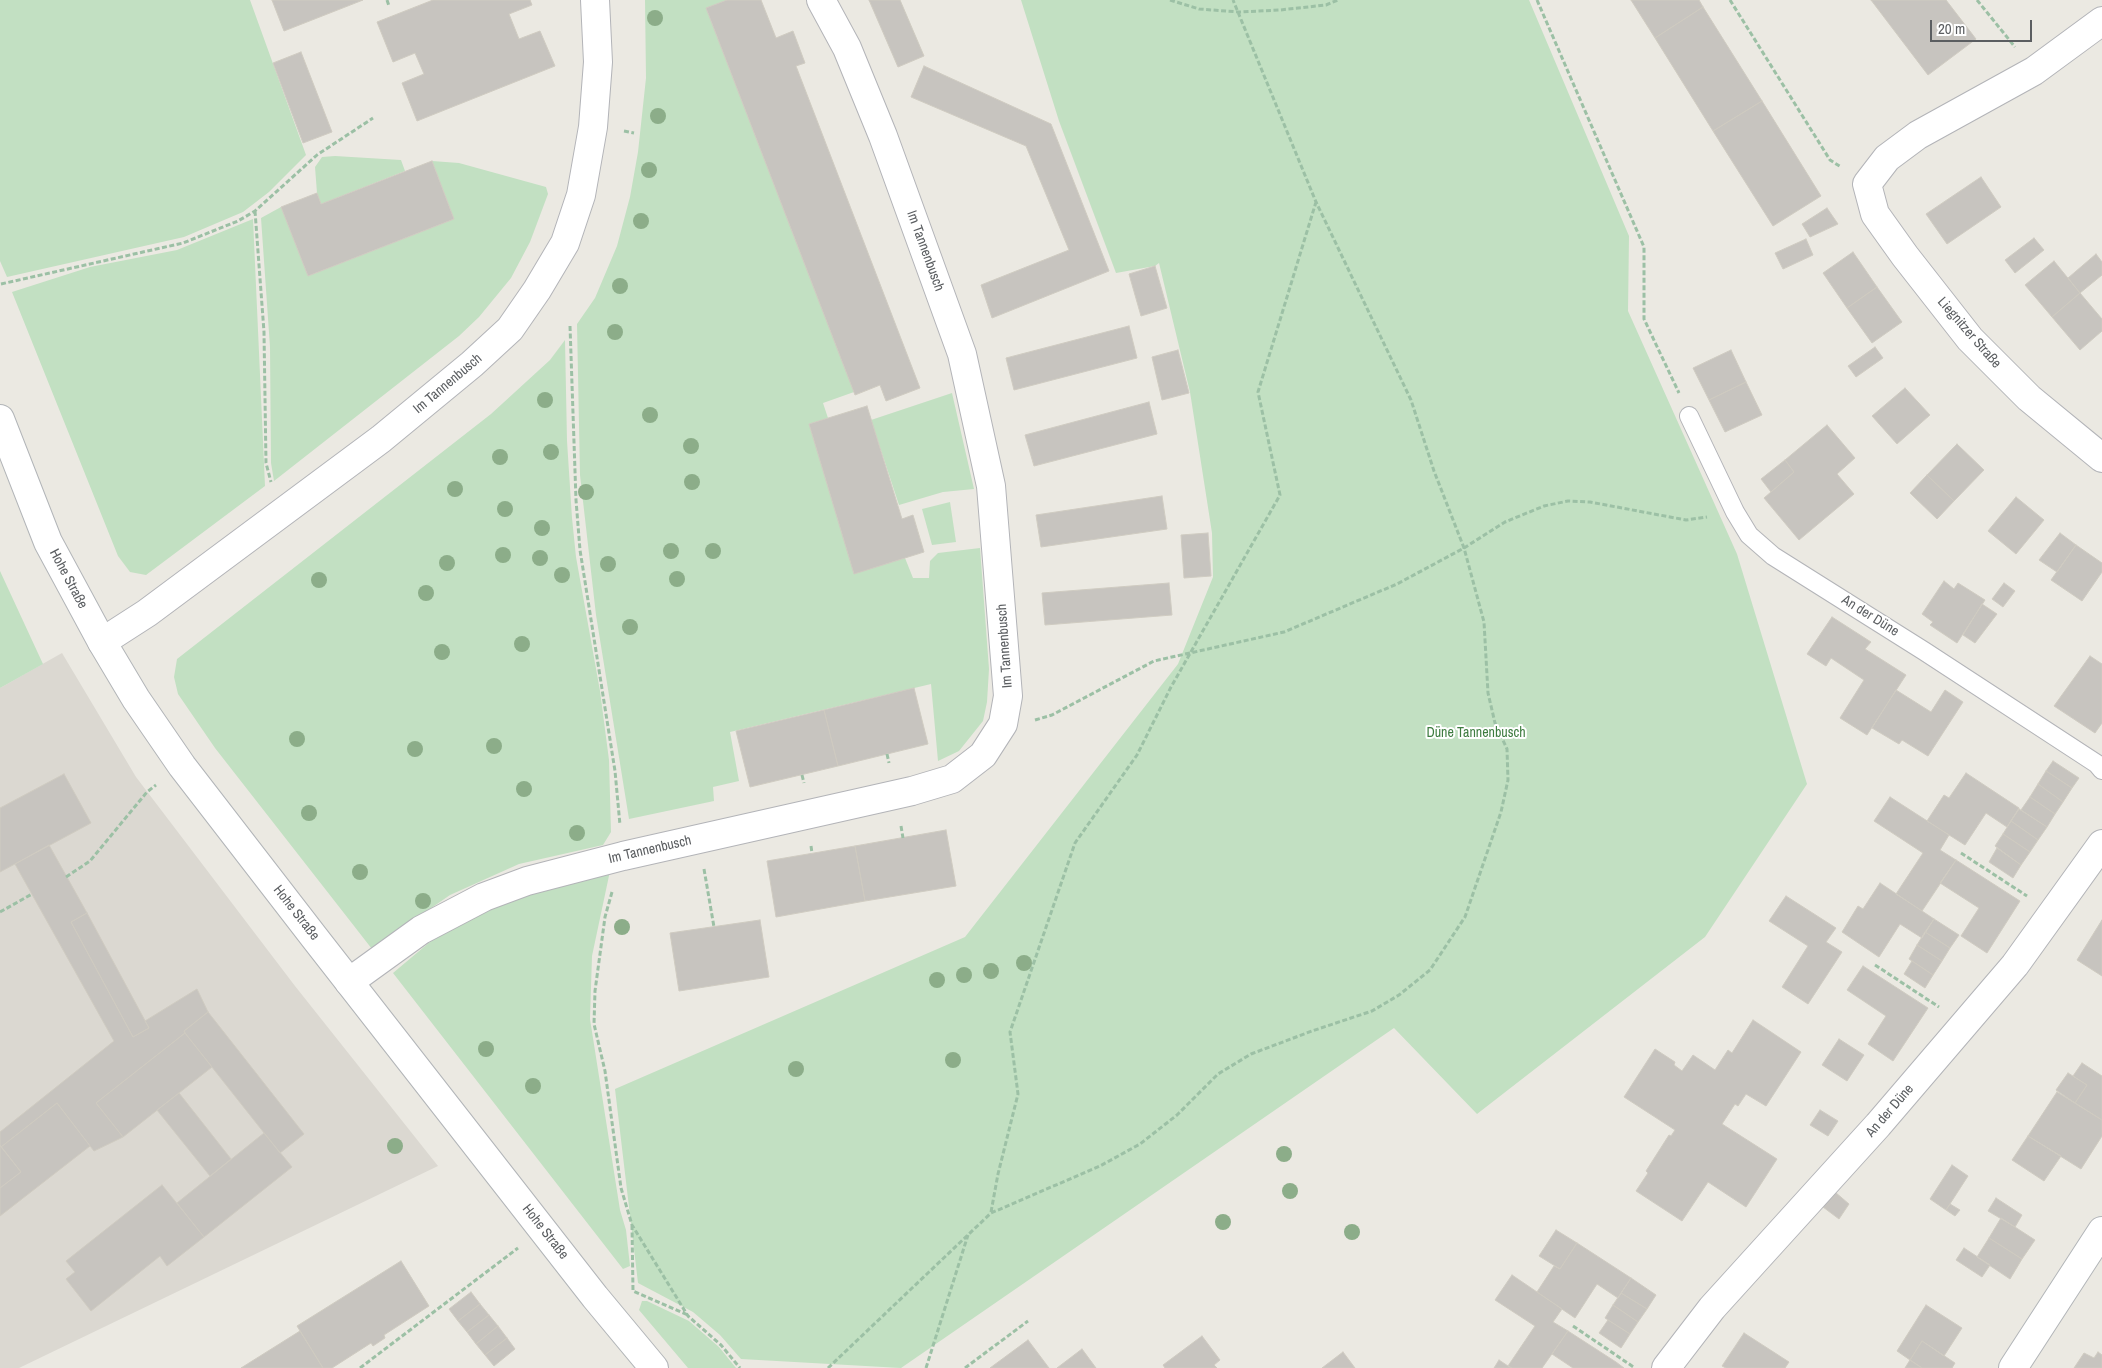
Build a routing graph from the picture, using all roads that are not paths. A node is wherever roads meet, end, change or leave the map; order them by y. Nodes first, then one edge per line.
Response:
1 (595, 0) edge
2 (822, 0) edge
3 (2102, 21) edge
4 (1690, 416) road end
5 (0, 419) edge
6 (2102, 458) edge
7 (102, 642) junction
8 (2102, 770) edge
9 (2102, 844) edge
10 (349, 982) junction
11 (2102, 1231) edge
12 (654, 1368) edge
13 (1666, 1368) edge
14 (2013, 1368) edge

1 - 7 street, Im Tannenbusch
2 - 10 street, Im Tannenbusch
3 - 6 street, Liegnitzer Straße
4 - 8 lane, An der Düne
5 - 7 street, Hohe Straße
7 - 10 street, Hohe Straße
9 - 13 street, An der Düne
10 - 12 street, Hohe Straße
11 - 14 street

